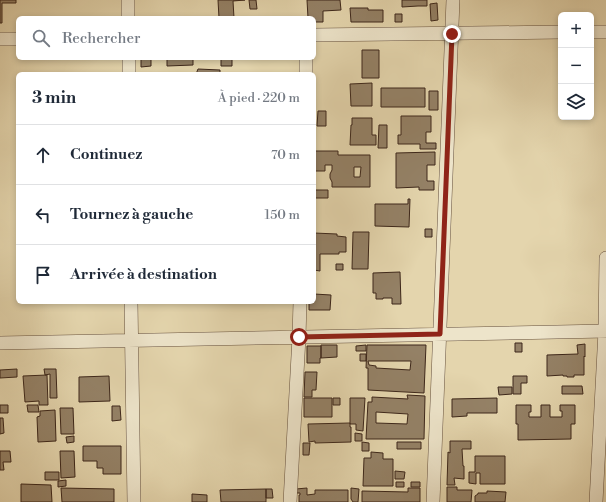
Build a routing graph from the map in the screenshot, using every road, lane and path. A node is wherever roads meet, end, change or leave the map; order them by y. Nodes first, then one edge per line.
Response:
1 (128, 0) edge
2 (453, 0) edge
3 (128, 16) edge
4 (558, 32) edge
5 (594, 32) edge
6 (606, 32) edge
7 (452, 34) junction
8 (316, 35) edge
9 (0, 39) edge
10 (16, 39) edge
11 (129, 60) edge
12 (306, 60) edge
13 (129, 72) edge
14 (306, 72) edge
15 (606, 258) edge
16 (132, 304) edge
17 (300, 304) edge
18 (606, 331) edge
19 (440, 334) junction
20 (299, 337) junction
21 (132, 340) junction
22 (0, 343) edge
23 (134, 502) edge
24 (290, 502) edge
25 (433, 502) edge
26 (596, 502) edge

1 - 3 street
2 - 7 street
4 - 7 street
5 - 6 street
7 - 8 street
7 - 19 street
9 - 10 street
11 - 13 street
12 - 14 street
15 - 18 street
16 - 21 street
17 - 20 street
18 - 19 street
18 - 26 street
19 - 20 street
19 - 25 street
20 - 21 street
20 - 24 street
21 - 22 street
21 - 23 street

